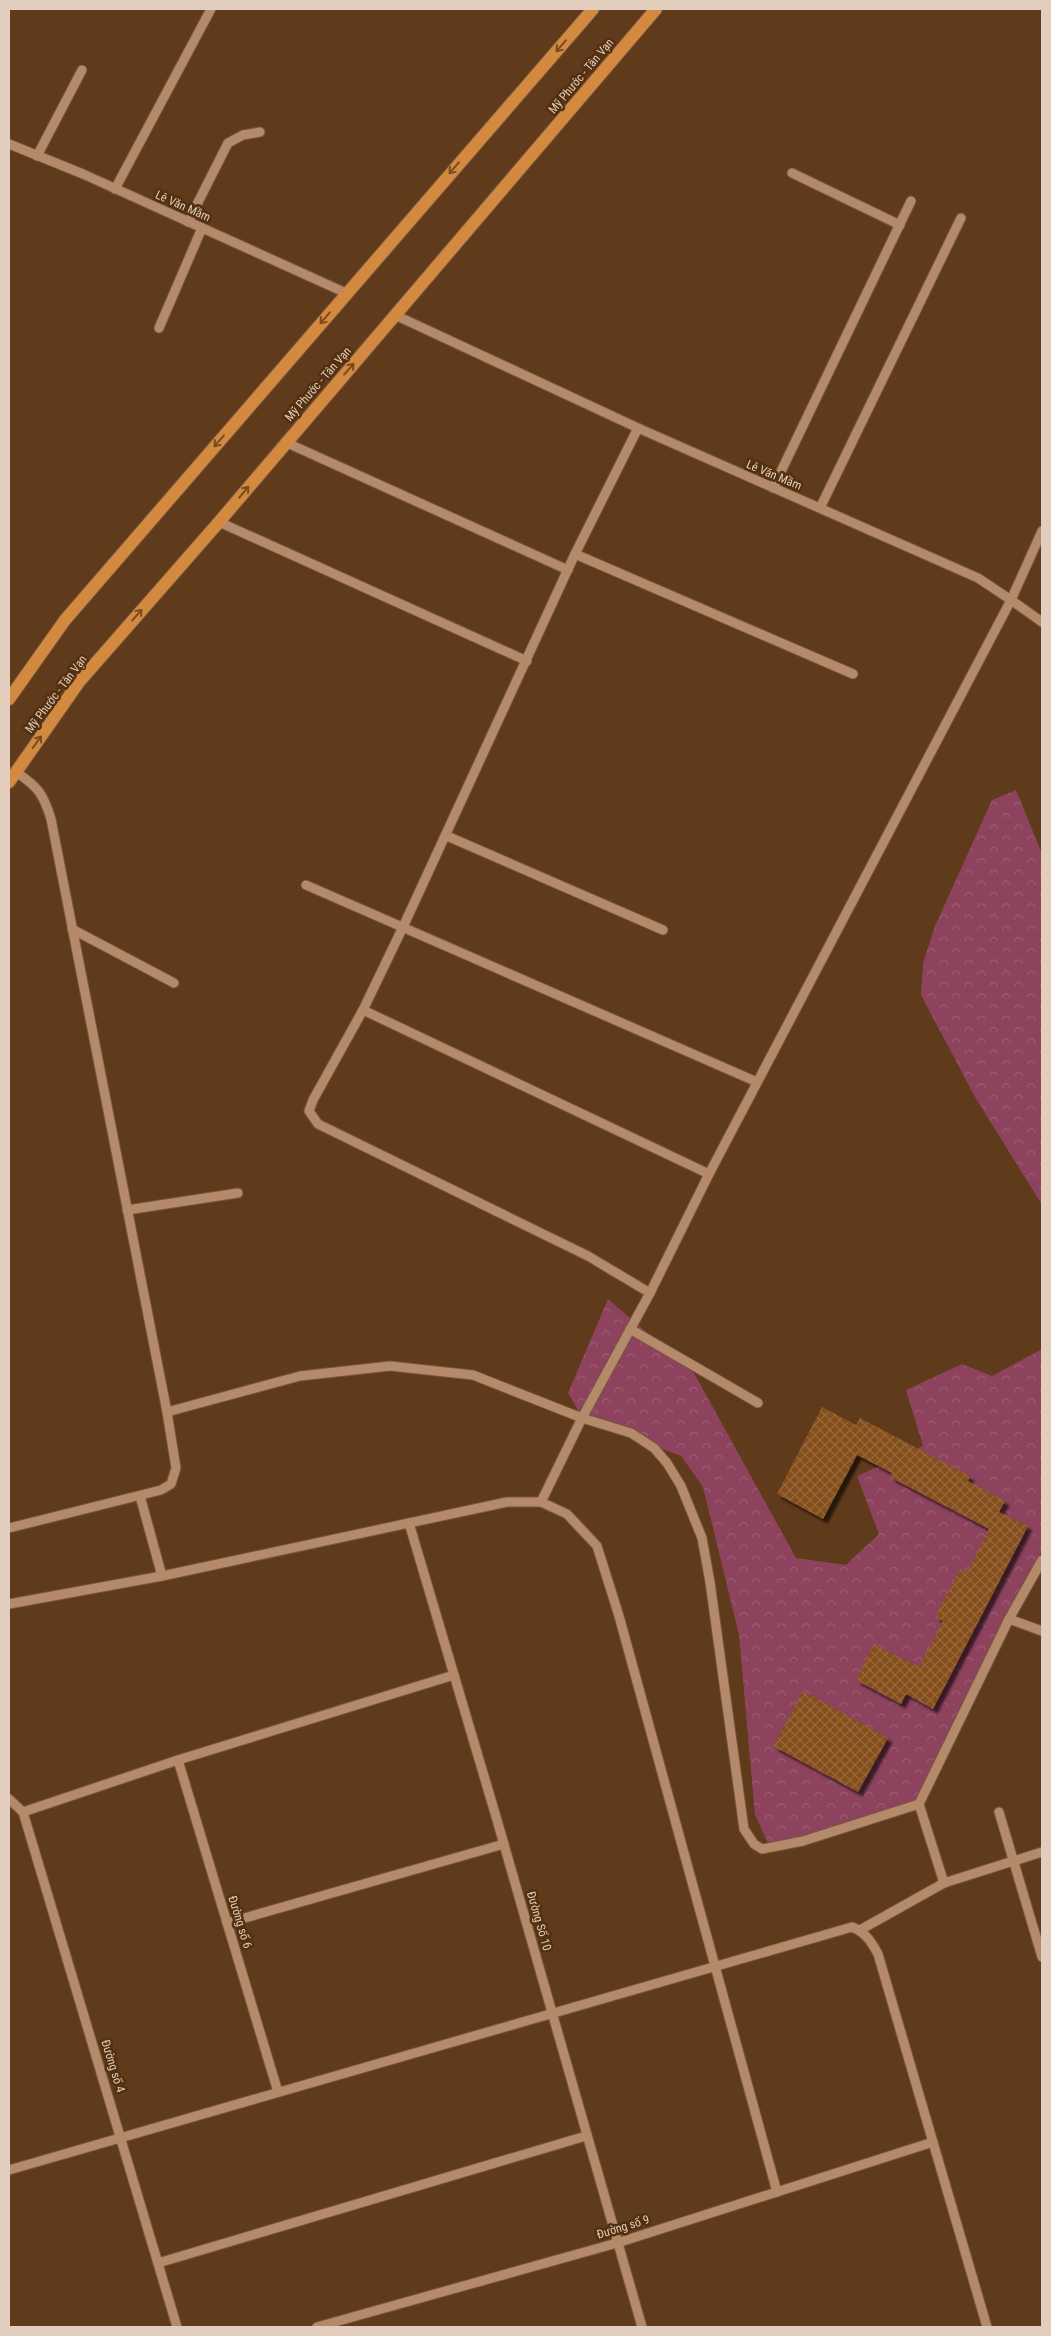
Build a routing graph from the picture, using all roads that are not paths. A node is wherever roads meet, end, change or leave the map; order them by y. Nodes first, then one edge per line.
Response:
1 (211, 9) edge
2 (593, 9) edge
3 (656, 9) edge
4 (82, 70) dead end
5 (260, 132) dead end
6 (9, 144) edge
7 (37, 156) junction
8 (792, 173) dead end
9 (115, 188) junction
10 (911, 202) dead end
11 (961, 218) dead end
12 (188, 222) junction
13 (900, 225) junction
14 (202, 228) junction
15 (346, 293) junction
16 (395, 315) junction
17 (159, 328) dead end
18 (638, 428) junction
19 (285, 442) junction
20 (773, 488) junction
21 (820, 508) junction
22 (218, 522) junction
23 (1042, 531) edge
24 (575, 554) junction
25 (568, 570) junction
26 (1011, 600) junction
27 (1042, 622) edge
28 (527, 661) junction
29 (853, 674) dead end
30 (9, 699) edge
31 (12, 777) edge
32 (447, 836) junction
33 (306, 885) dead end
34 (403, 927) junction
35 (72, 929) junction
36 (663, 930) dead end
37 (174, 983) dead end
38 (363, 1010) junction
39 (757, 1082) junction
40 (709, 1174) junction
41 (238, 1193) dead end
42 (128, 1210) junction
43 (650, 1293) junction
44 (630, 1329) junction
45 (758, 1403) dead end
46 (167, 1412) junction
47 (582, 1418) junction
48 (140, 1496) junction
49 (540, 1502) junction
50 (409, 1523) junction
51 (9, 1528) edge
52 (1042, 1560) edge
53 (162, 1576) junction
54 (9, 1604) edge
55 (1008, 1619) junction
56 (1042, 1630) edge
57 (454, 1675) junction
58 (178, 1760) junction
59 (9, 1799) edge
60 (919, 1804) junction
61 (24, 1812) junction
62 (999, 1812) dead end
63 (504, 1844) junction
64 (1042, 1852) edge
65 (1015, 1861) junction
66 (944, 1883) junction
67 (227, 1923) junction
68 (860, 1930) junction
69 (1042, 1957) edge
70 (716, 1966) junction
71 (551, 2013) junction
72 (278, 2092) junction
73 (586, 2136) junction
74 (122, 2138) junction
75 (933, 2142) junction
76 (9, 2170) edge
77 (777, 2192) junction
78 (617, 2242) junction
79 (158, 2263) junction
80 (177, 2327) edge
81 (317, 2327) edge
82 (642, 2327) edge
83 (987, 2327) edge

1 - 9 street
2 -> 15 main road
3 - 16 main road, Mỹ Phước - Tân Vạn
4 - 7 street
5 - 12 street
6 - 7 street, Lê Văn Mầm
7 - 9 street, Lê Văn Mầm
8 - 13 street
9 - 12 street, Lê Văn Mầm
10 - 13 street
11 - 21 street
12 - 14 street, Lê Văn Mầm
13 - 20 street
14 - 15 street, Lê Văn Mầm
14 - 17 street
15 -> 30 main road
16 - 18 street, Lê Văn Mầm
19 -> 16 main road, Mỹ Phước - Tân Vạn
18 - 20 street, Lê Văn Mầm
18 - 24 street
22 -> 19 main road, Mỹ Phước - Tân Vạn
19 - 25 street
20 - 21 street, Lê Văn Mầm
21 - 26 street, Lê Văn Mầm
22 - 28 street
31 -> 22 main road, Mỹ Phước - Tân Vạn
23 - 26 street
24 - 25 street
24 - 29 street
25 - 28 street
26 - 27 street, Lê Văn Mầm
26 - 39 street
28 - 32 street
31 - 35 street
32 - 34 street
32 - 36 street
33 - 34 street
34 - 38 street
34 - 39 street
35 - 37 street
35 - 42 street
38 - 40 street
38 - 43 street
39 - 40 street
40 - 43 street
41 - 42 street
42 - 46 street
43 - 44 street
44 - 45 street
44 - 47 street
46 - 47 street
46 - 48 street
47 - 49 street
47 - 60 street
48 - 51 street
48 - 53 street
49 - 50 street
49 - 70 street
50 - 53 street
50 - 57 street, Đường Số 10
52 - 55 street
53 - 54 street
55 - 56 street
55 - 60 street
57 - 58 street
57 - 63 street, Đường Số 10
58 - 61 street
58 - 67 street, Đường số 6
59 - 61 street
60 - 66 street
61 - 74 street, Đường số 4
62 - 65 street
63 - 67 street
63 - 71 street, Đường Số 10
64 - 65 street
65 - 66 street
65 - 69 street
66 - 68 street
67 - 72 street, Đường số 6
68 - 70 street
68 - 75 street
70 - 71 street
70 - 77 street
71 - 72 street
71 - 73 street, Đường Số 10
72 - 74 street
73 - 78 street, Đường Số 10
73 - 79 street
74 - 76 street
74 - 79 street, Đường số 4
75 - 77 street, Đường số 9
75 - 83 street
77 - 78 street, Đường số 9
78 - 81 street, Đường số 9
78 - 82 street, Đường Số 10
79 - 80 street, Đường số 4

